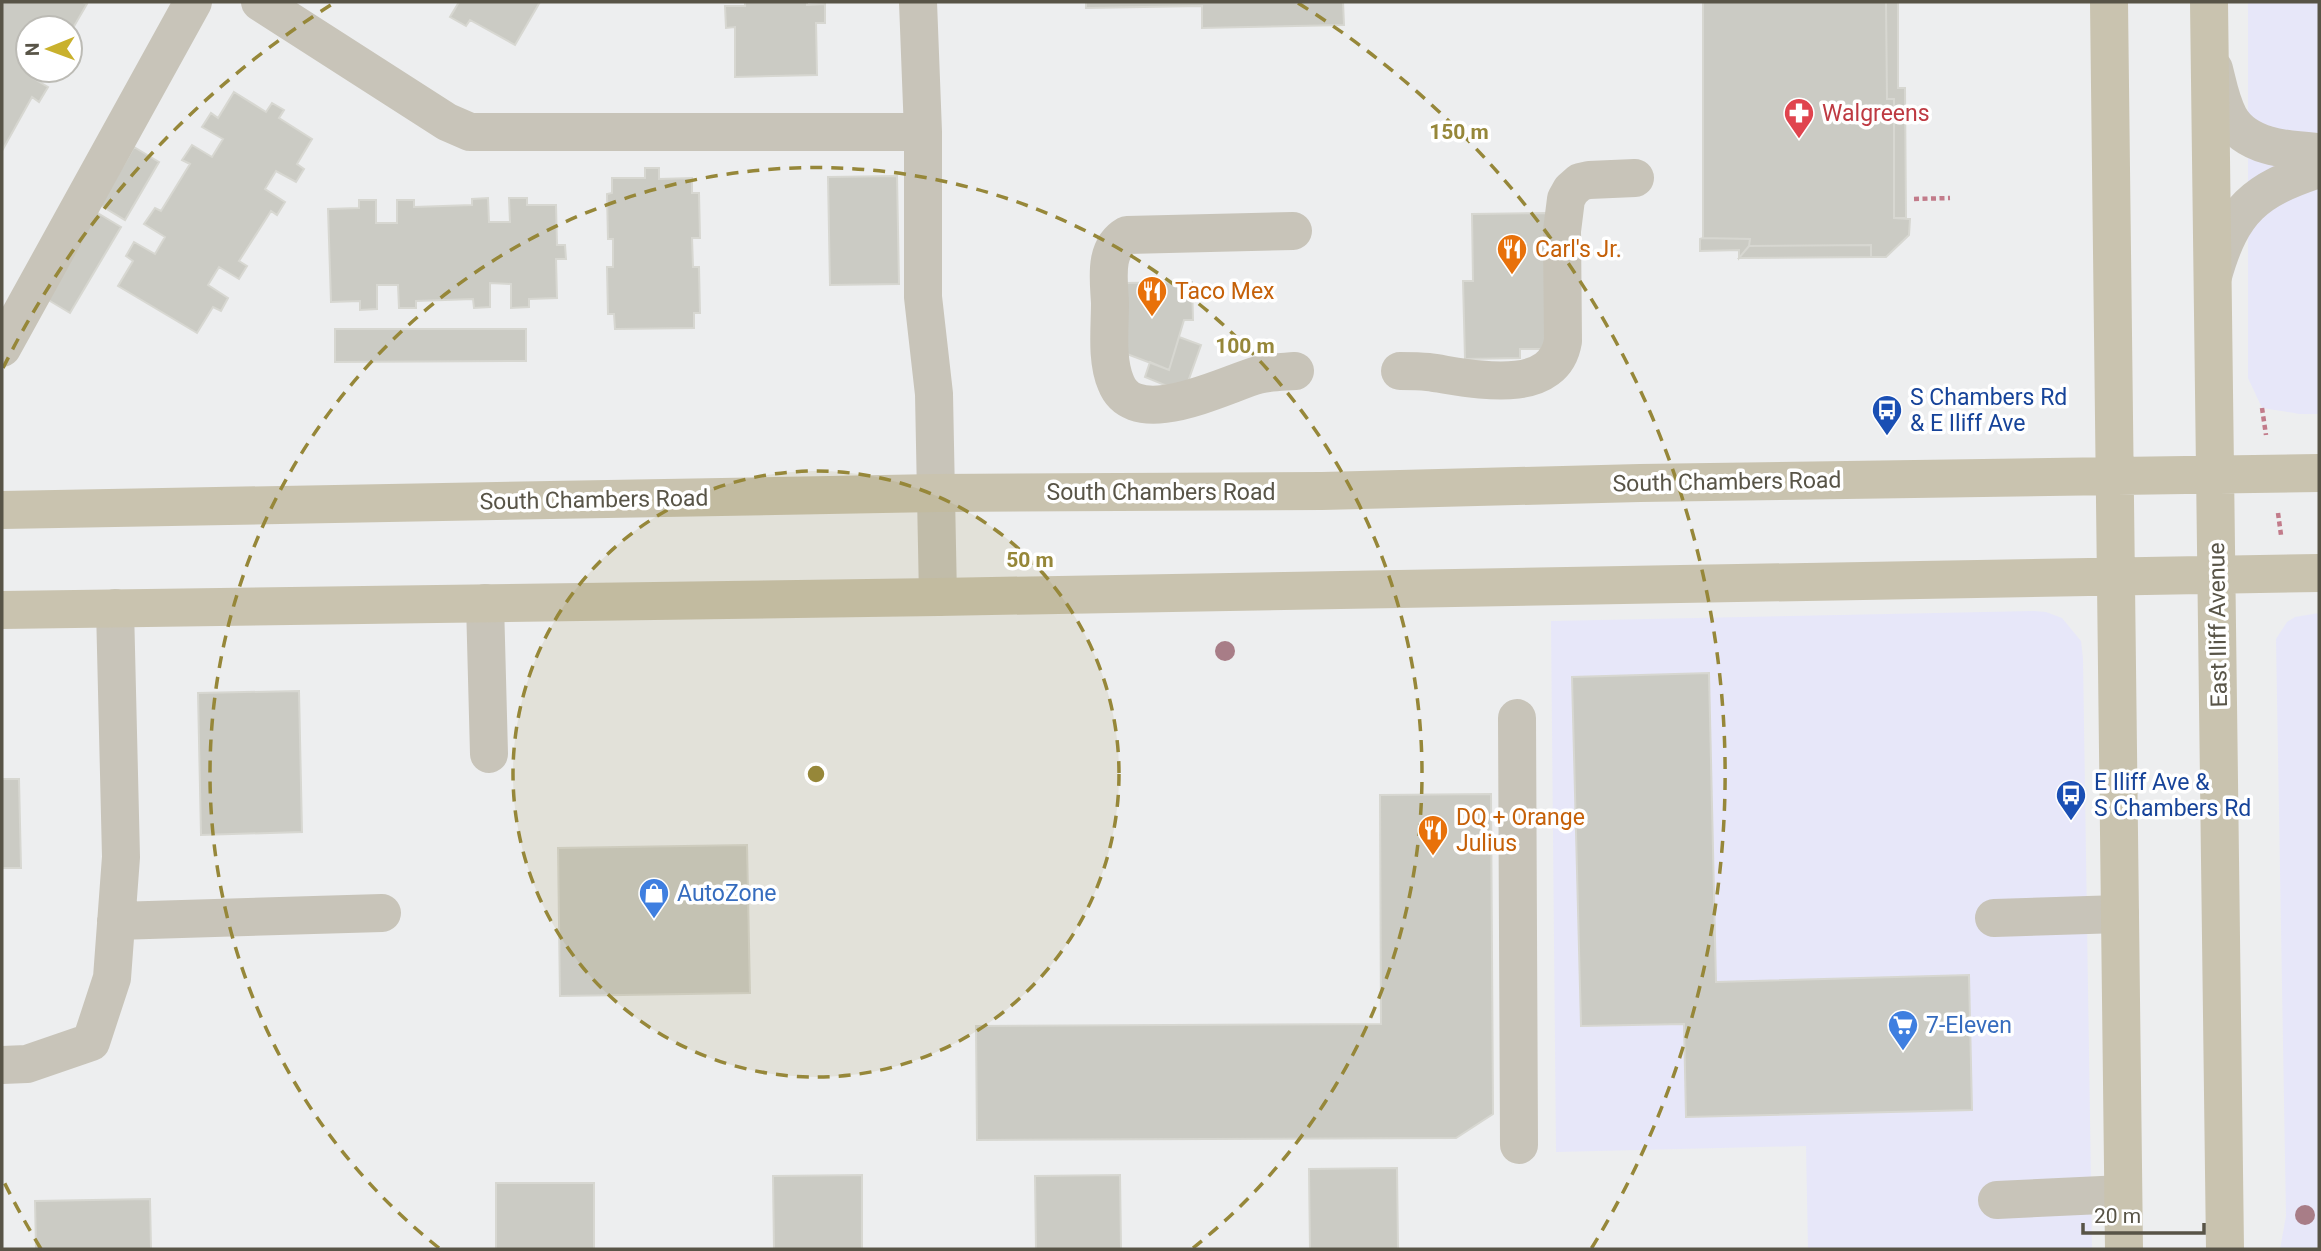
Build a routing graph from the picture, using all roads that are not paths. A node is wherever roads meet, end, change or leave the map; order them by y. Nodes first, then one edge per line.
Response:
1 (193, 2) edge
2 (260, 2) edge
3 (918, 2) edge
4 (2109, 2) edge
5 (2209, 2) edge
6 (2209, 46) junction
7 (923, 132) junction
8 (2319, 152) edge
9 (2319, 169) edge
10 (1635, 178) dead end
11 (1293, 231) dead end
12 (2212, 281) junction
13 (2, 348) edge
14 (1295, 371) dead end
15 (1400, 371) dead end
16 (2319, 473) edge
17 (2214, 474) junction
18 (2115, 477) junction
19 (936, 493) junction
20 (2, 510) edge
21 (2319, 573) edge
22 (2217, 574) junction
23 (2116, 576) junction
24 (938, 597) junction
25 (485, 603) junction
26 (115, 608) junction
27 (2, 610) edge
28 (1517, 718) dead end
29 (489, 754) dead end
30 (382, 913) dead end
31 (2120, 914) junction
32 (1994, 918) dead end
33 (116, 921) junction
34 (2, 1065) edge
35 (1519, 1144) dead end
36 (2123, 1194) junction
37 (1997, 1200) dead end
38 (2124, 1249) edge
39 (2225, 1249) edge

1 - 13 street
2 - 7 street
3 - 7 street
4 - 18 main road
5 - 6 main road, East Iliff Avenue
6 - 8 street
6 - 12 main road, East Iliff Avenue
7 - 19 street
9 - 12 street
10 - 15 street
11 - 14 street
12 - 17 main road, East Iliff Avenue
16 - 17 main road, South Chambers Road
17 - 18 main road, South Chambers Road
17 - 22 main road, East Iliff Avenue
18 - 19 main road, South Chambers Road
18 - 23 main road
19 - 20 main road, South Chambers Road
19 - 24 street
21 - 22 main road
22 - 23 main road
22 - 39 main road, East Iliff Avenue
23 - 24 main road
23 - 31 main road
24 - 25 main road
25 - 26 main road
25 - 29 street
26 - 27 main road
26 - 33 street
28 - 35 street
30 - 33 street
31 - 32 street
31 - 36 main road
33 - 34 street
36 - 37 street
36 - 38 main road

